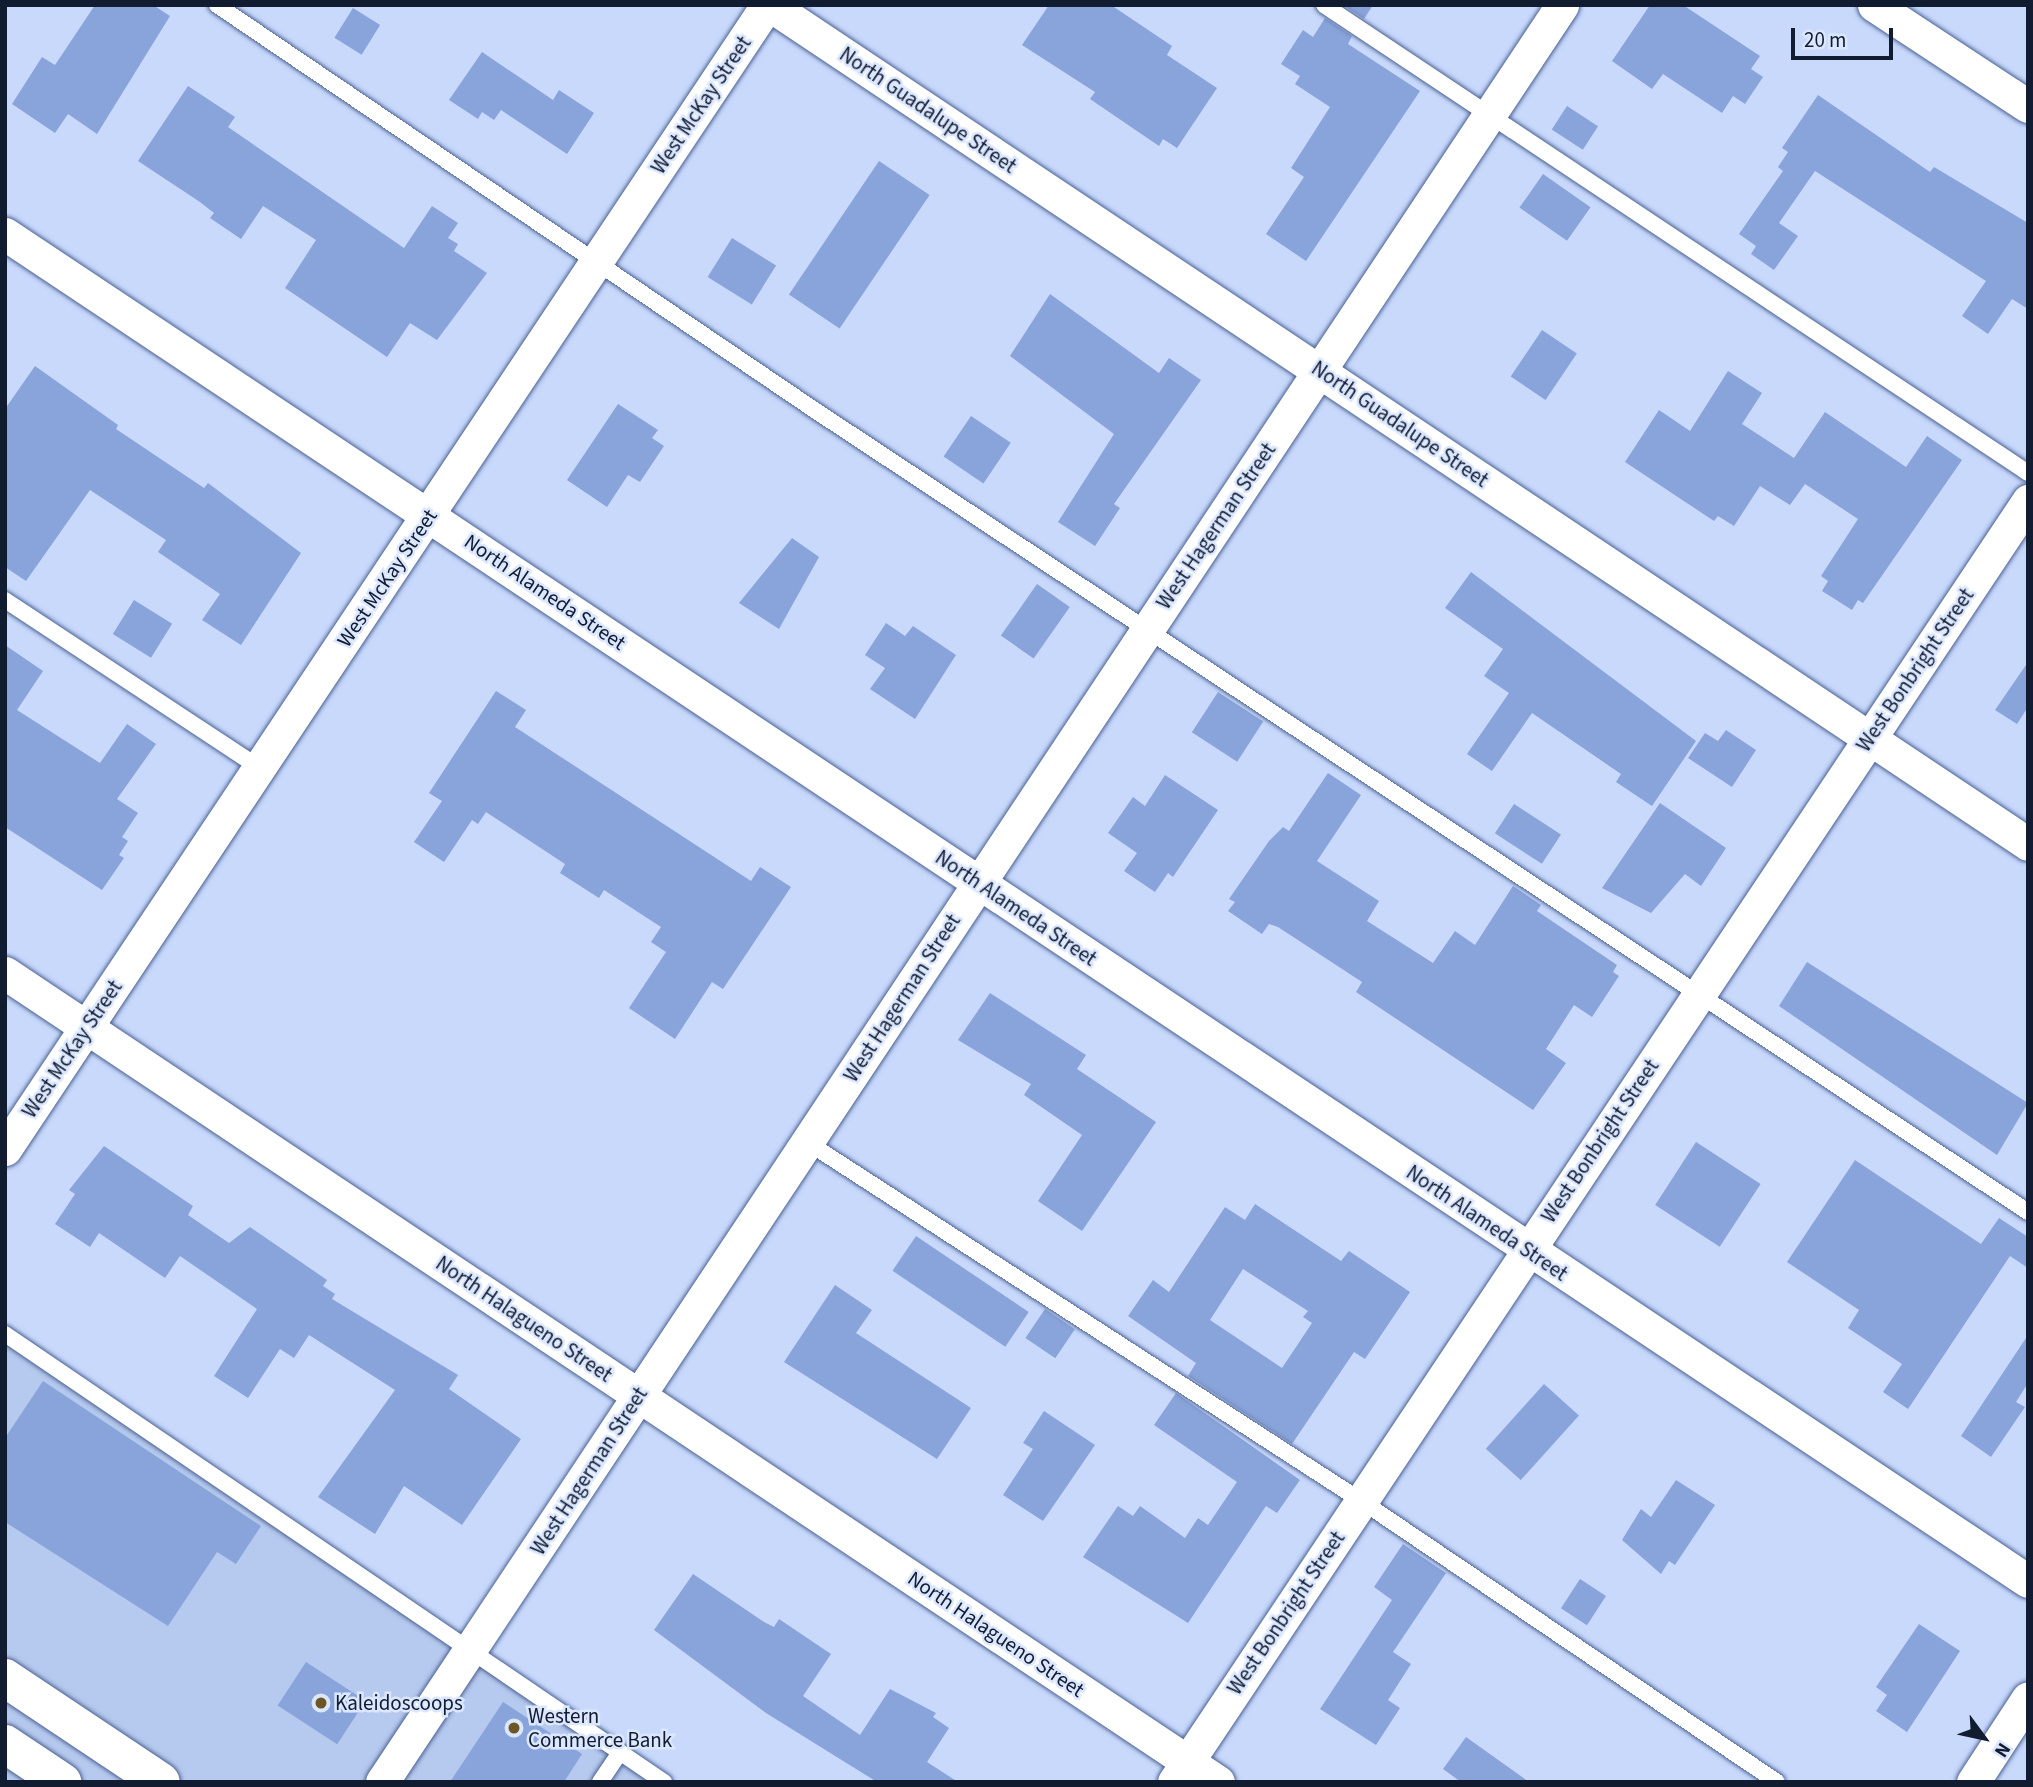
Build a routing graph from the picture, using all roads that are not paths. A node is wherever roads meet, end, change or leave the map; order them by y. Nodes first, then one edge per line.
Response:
1 (217, 5) edge
2 (769, 5) edge
3 (1324, 5) edge
4 (1562, 5) edge
5 (1874, 5) edge
6 (2028, 106) edge
7 (1486, 116) junction
8 (5, 234) edge
9 (597, 261) junction
10 (1321, 371) junction
11 (2028, 474) edge
12 (2028, 501) edge
13 (429, 514) junction
14 (5, 600) edge
15 (1147, 627) junction
16 (1869, 739) junction
17 (260, 768) junction
18 (2028, 844) edge
19 (978, 883) junction
20 (5, 974) edge
21 (1700, 994) junction
22 (87, 1027) junction
23 (807, 1142) junction
24 (5, 1149) edge
25 (2028, 1212) edge
26 (1526, 1249) junction
27 (5, 1334) edge
28 (638, 1395) junction
29 (1360, 1500) junction
30 (2028, 1581) edge
31 (472, 1650) junction
32 (5, 1678) edge
33 (2028, 1698) edge
34 (5, 1744) edge
35 (620, 1752) junction
36 (1180, 1772) edge
37 (62, 1782) edge
38 (161, 1782) edge
39 (382, 1782) edge
40 (600, 1782) edge
41 (664, 1782) edge
42 (1217, 1782) edge
43 (1777, 1782) edge
44 (1973, 1782) edge

1 - 9 lane
2 - 9 street, West McKay Street
2 - 10 street, North Guadalupe Street
3 - 7 lane
4 - 7 street, West Hagerman Street
5 - 6 street
7 - 10 street, West Hagerman Street
7 - 11 lane
8 - 13 street, North Alameda Street
9 - 13 street, West McKay Street
9 - 15 lane
10 - 15 street, West Hagerman Street
10 - 16 street, North Guadalupe Street
12 - 16 street, West Bonbright Street
13 - 17 street, West McKay Street
13 - 19 street, North Alameda Street
14 - 17 lane
15 - 19 street, West Hagerman Street
15 - 21 lane
16 - 18 street, North Guadalupe Street
16 - 21 street, West Bonbright Street
17 - 22 street, West McKay Street
19 - 23 street, West Hagerman Street
19 - 26 street, North Alameda Street
20 - 22 street, North Halagueno Street
21 - 25 lane
21 - 26 street, West Bonbright Street
22 - 24 street, West McKay Street
22 - 28 street, North Halagueno Street
23 - 28 street, West Hagerman Street
23 - 29 lane
26 - 29 street, West Bonbright Street
26 - 30 street, North Alameda Street
27 - 31 lane
28 - 31 street, West Hagerman Street
28 - 36 street, North Halagueno Street
29 - 36 street, West Bonbright Street
29 - 43 lane
31 - 35 lane
31 - 39 street, West Hagerman Street
32 - 38 highway
33 - 44 street
34 - 37 highway
35 - 40 lane
35 - 41 lane
36 - 42 street, North Halagueno Street

